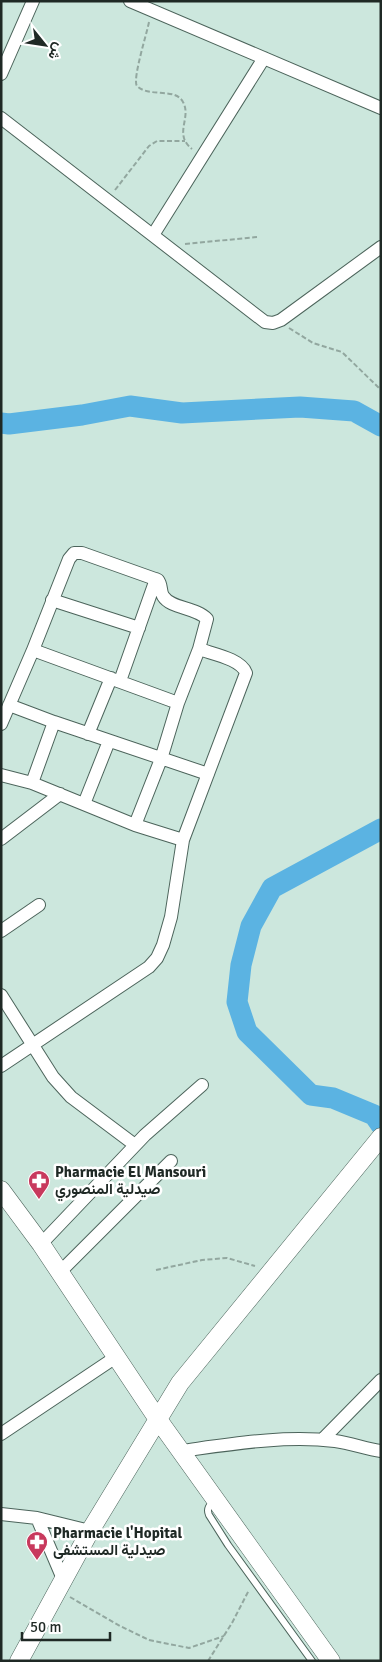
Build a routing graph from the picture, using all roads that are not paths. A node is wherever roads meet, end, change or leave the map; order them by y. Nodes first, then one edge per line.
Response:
1 (33, 1) edge
2 (143, 5) edge
3 (264, 58) junction
4 (1, 74) edge
5 (381, 108) edge
6 (1, 118) edge
7 (153, 235) junction
8 (381, 247) edge
9 (156, 579) junction
10 (52, 600) junction
11 (139, 628) junction
12 (199, 649) junction
13 (33, 650) junction
14 (115, 680) junction
15 (178, 703) junction
16 (9, 705) junction
17 (54, 722) junction
18 (1, 724) edge
19 (88, 734) junction
20 (108, 741) junction
21 (161, 759) junction
22 (208, 774) junction
23 (1, 775) edge
24 (32, 783) junction
25 (60, 794) junction
26 (84, 804) junction
27 (135, 825) junction
28 (1, 838) edge
29 (183, 840) junction
30 (39, 905) dead end
31 (1, 931) edge
32 (1, 995) edge
33 (32, 1044) junction
34 (1, 1066) edge
35 (202, 1085) dead end
36 (381, 1137) edge
37 (135, 1145) junction
38 (171, 1161) dead end
39 (1, 1190) edge
40 (41, 1244) junction
41 (60, 1272) junction
42 (116, 1357) junction
43 (381, 1380) edge
44 (157, 1418) junction
45 (1, 1434) edge
46 (322, 1440) junction
47 (381, 1451) edge
48 (181, 1452) junction
49 (216, 1499) junction
50 (1, 1514) edge
51 (37, 1518) junction
52 (90, 1531) junction
53 (60, 1585) junction
54 (19, 1661) edge
55 (312, 1661) edge
56 (331, 1661) edge

1 - 4 street
2 - 3 street
3 - 5 street
3 - 7 street
6 - 7 street
7 - 8 street
9 - 10 street
9 - 11 street
9 - 12 street
10 - 11 street
10 - 13 street
11 - 14 street
12 - 15 street
12 - 22 street
13 - 14 street
13 - 16 street
14 - 15 street
14 - 19 street
15 - 21 street
16 - 17 street
16 - 18 street
17 - 19 street
17 - 24 street
19 - 20 street
20 - 21 street
20 - 26 street
21 - 22 street
21 - 27 street
22 - 29 street
23 - 24 street
24 - 25 street
25 - 26 street
25 - 28 street
26 - 27 street
27 - 29 street
29 - 33 street
30 - 31 street
32 - 33 street
33 - 34 street
33 - 37 street
35 - 37 street
36 - 44 street
37 - 40 street
38 - 41 street
39 - 40 street
40 - 41 street
41 - 42 street
42 - 44 street
42 - 45 street
43 - 46 street
44 - 48 street
44 - 52 street
46 - 47 street
46 - 48 street
48 - 49 street
49 - 55 lane
49 - 56 street
50 - 51 street
51 - 52 street
51 - 53 street
52 - 53 street
53 - 54 street

